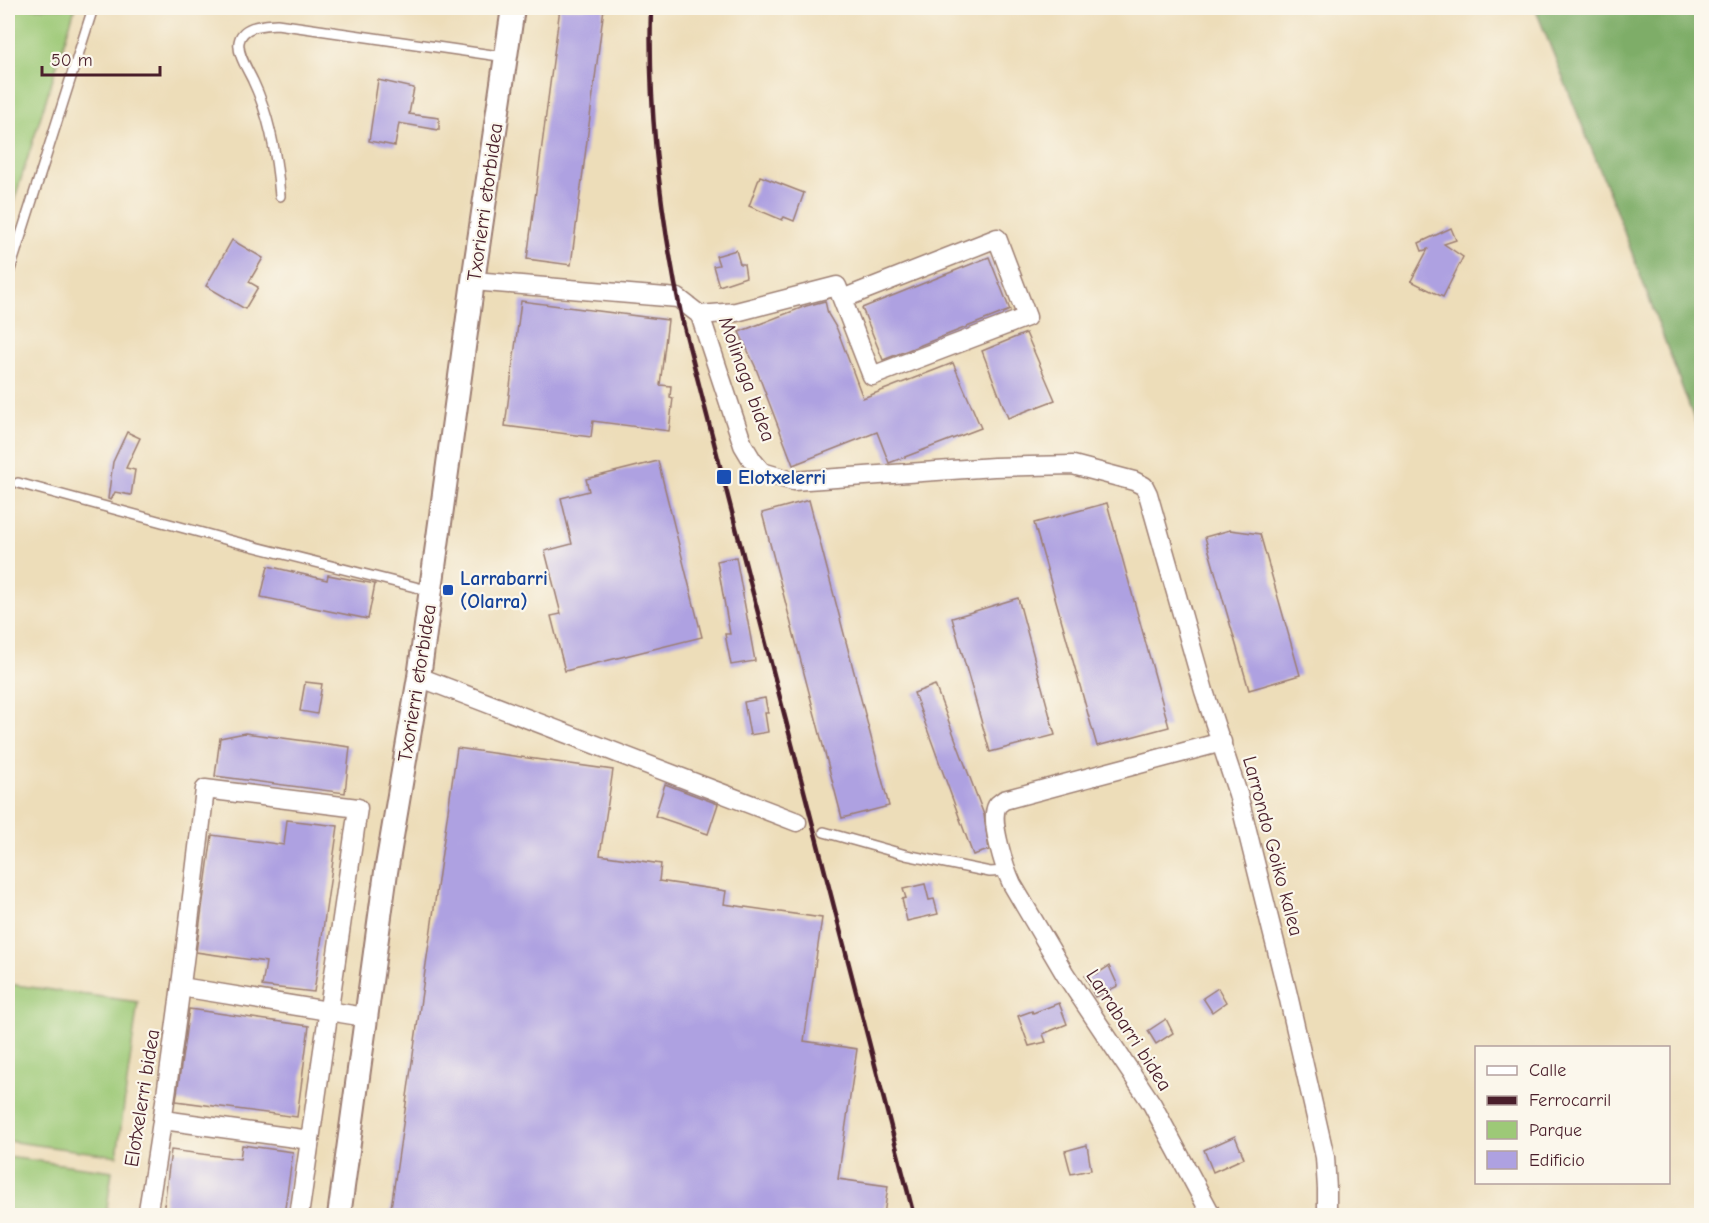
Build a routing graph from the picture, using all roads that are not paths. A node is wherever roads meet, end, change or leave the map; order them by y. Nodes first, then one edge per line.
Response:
1 (93, 8) edge
2 (513, 8) edge
3 (506, 57) junction
4 (280, 196) dead end
5 (8, 276) edge
6 (473, 281) junction
7 (842, 298) junction
8 (700, 315) junction
9 (18, 483) dead end
10 (1148, 494) joint
11 (431, 591) junction
12 (419, 676) junction
13 (1222, 742) junction
14 (797, 822) dead end
15 (824, 832) dead end
16 (1006, 871) junction
17 (181, 987) junction
18 (328, 1012) junction
19 (365, 1017) junction
20 (163, 1120) junction
21 (310, 1140) junction
22 (147, 1215) edge
23 (299, 1215) edge
24 (339, 1215) edge
25 (1212, 1215) edge
26 (1327, 1215) edge

1 - 5 lane
2 - 3 street, Txorierri etorbidea
3 - 4 lane
3 - 6 street, Txorierri etorbidea
6 - 8 street, Molinaga bidea
6 - 11 street, Txorierri etorbidea
7 - 7 street
7 - 8 street
8 - 10 street, Molinaga bidea
9 - 11 lane
10 - 13 street, Larrondo Goiko kalea
11 - 12 street, Txorierri etorbidea
12 - 14 street
12 - 19 street, Txorierri etorbidea
13 - 16 street, Larrabarri bidea
13 - 26 street, Larrondo Goiko kalea
15 - 16 lane
16 - 25 street, Larrabarri bidea
17 - 18 street
17 - 18 street, Elotxelerri bidea
17 - 20 street, Elotxelerri bidea
18 - 19 street
18 - 21 street
19 - 24 street, Txorierri etorbidea
20 - 21 street
20 - 22 street, Elotxelerri bidea
21 - 23 street

